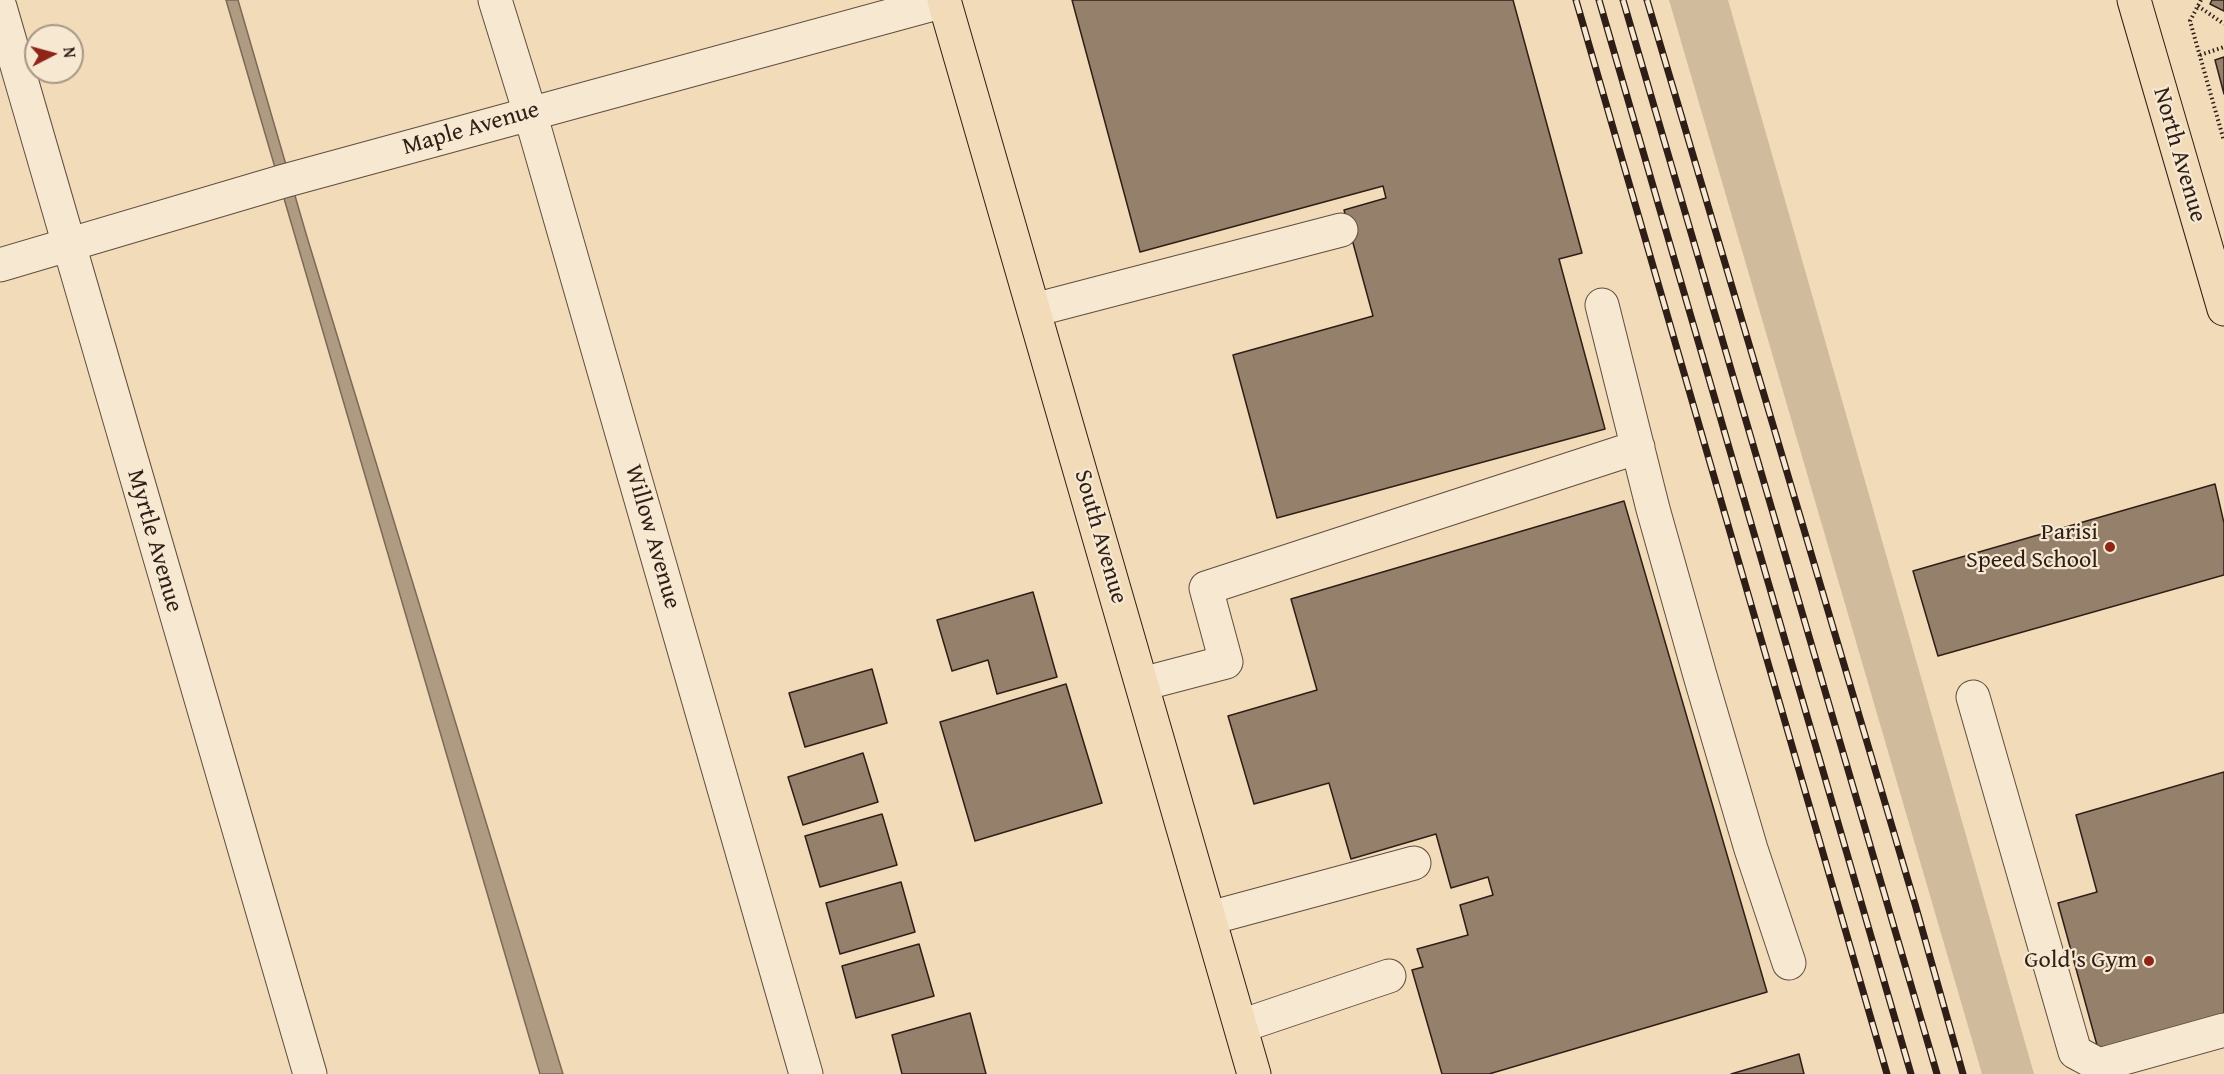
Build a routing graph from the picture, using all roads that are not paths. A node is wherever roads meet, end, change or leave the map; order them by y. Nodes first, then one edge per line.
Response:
1 (495, 0) edge
2 (944, 0) edge
3 (2134, 0) edge
4 (0, 7) edge
5 (530, 113) junction
6 (1341, 230) dead end
7 (68, 244) junction
8 (0, 265) edge
9 (1602, 305) dead end
10 (2224, 309) edge
11 (1034, 310) junction
12 (1638, 447) junction
13 (1142, 684) junction
14 (1973, 697) dead end
15 (1414, 863) dead end
16 (1210, 918) junction
17 (1789, 963) dead end
18 (1389, 976) dead end
19 (1241, 1026) junction
20 (2224, 1030) edge
21 (310, 1074) edge
22 (806, 1074) edge
23 (1254, 1074) edge

1 - 5 street, Willow Avenue
2 - 5 street, Maple Avenue
2 - 11 main road, South Avenue
3 - 10 main road, North Avenue
4 - 7 street, Myrtle Avenue
5 - 7 street, Maple Avenue
5 - 22 street, Willow Avenue
6 - 11 street
7 - 8 street, Maple Avenue
7 - 21 street, Myrtle Avenue
9 - 12 street
11 - 13 main road, South Avenue
12 - 13 street
12 - 17 street
13 - 16 main road, South Avenue
14 - 20 street
15 - 16 street
16 - 19 main road, South Avenue
18 - 19 street
19 - 23 main road, South Avenue

